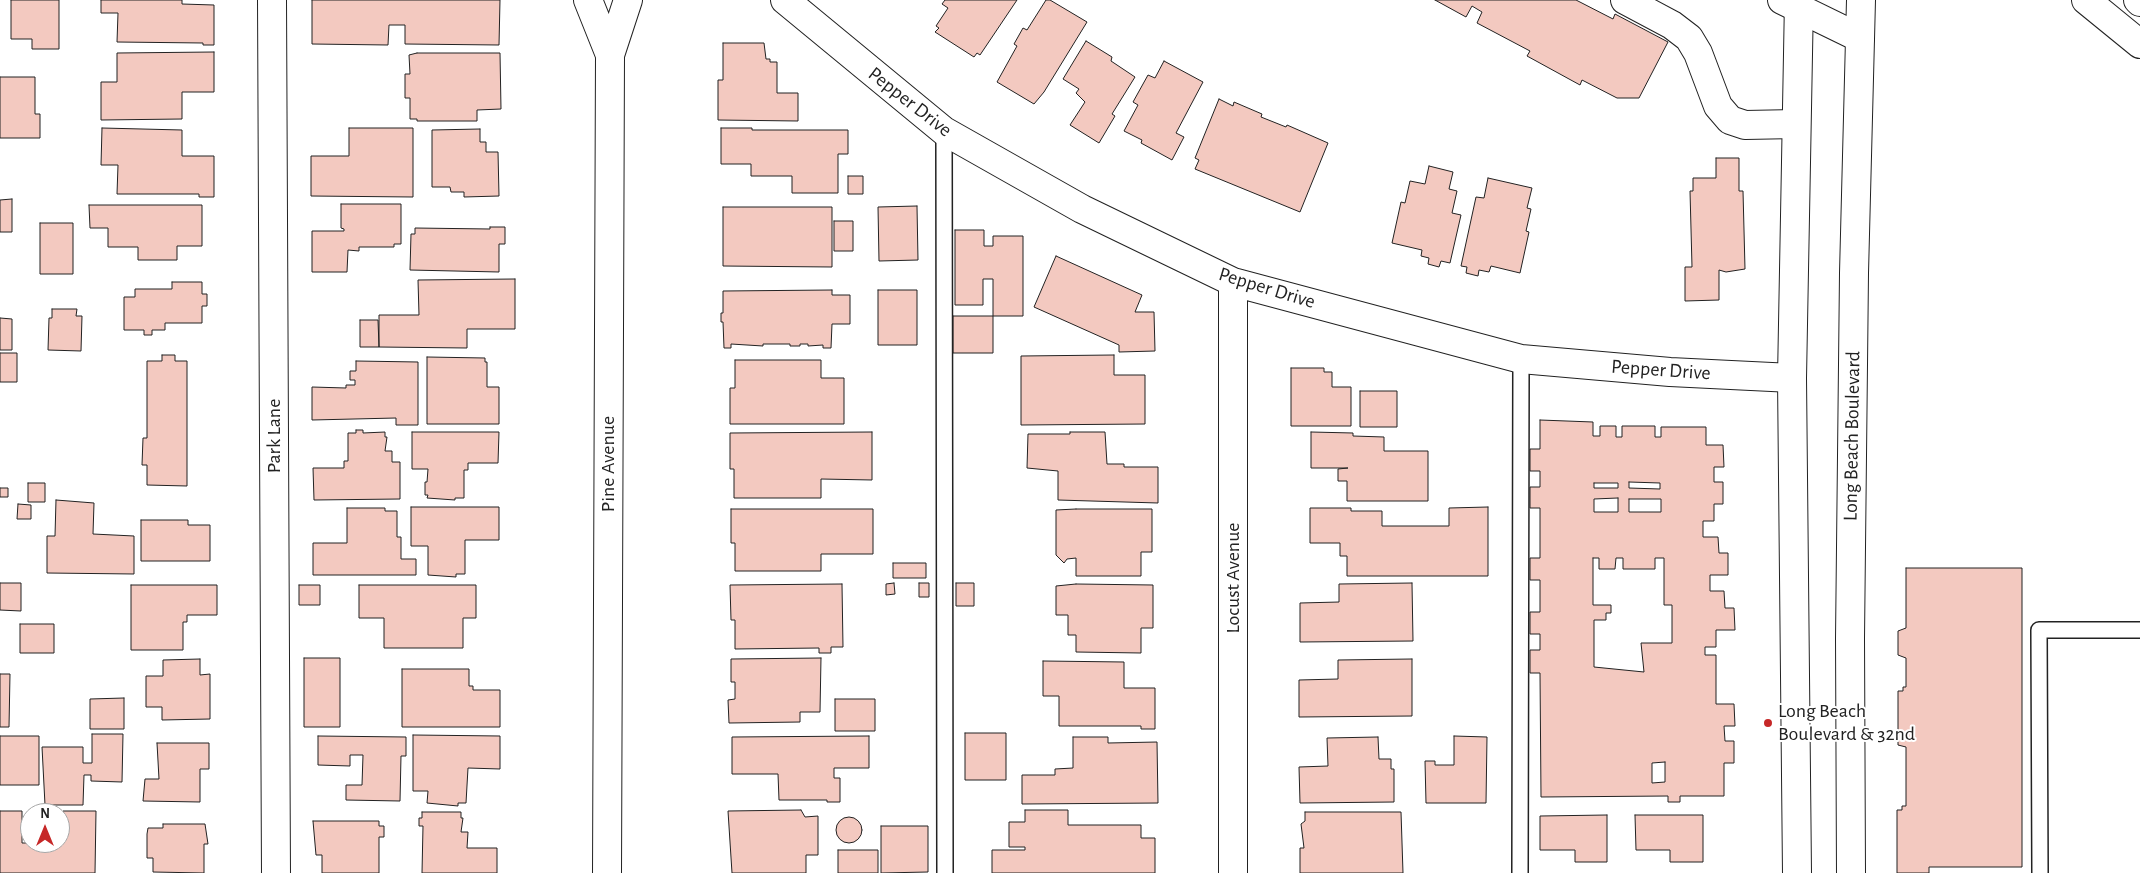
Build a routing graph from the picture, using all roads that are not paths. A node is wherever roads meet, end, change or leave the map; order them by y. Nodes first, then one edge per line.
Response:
1 (272, 0) edge
2 (588, 0) edge
3 (628, 0) edge
4 (785, 0) edge
5 (1625, 0) edge
6 (1861, 0) edge
7 (2086, 0) edge
8 (1793, 3) edge
9 (1860, 38) junction
10 (2140, 44) edge
11 (610, 55) junction
12 (1796, 124) junction
13 (944, 132) junction
14 (1233, 282) junction
15 (1521, 359) junction
16 (1792, 378) junction
17 (2140, 630) edge
18 (276, 873) edge
19 (607, 873) edge
20 (945, 873) edge
21 (1233, 873) edge
22 (1520, 873) edge
23 (1796, 873) edge
24 (1851, 873) edge
25 (2040, 873) edge

1 - 18 main road, Park Lane
2 - 11 main road, Pine Avenue
3 - 11 main road, Pine Avenue
4 - 13 main road, Pepper Drive
5 - 12 main road
6 - 9 main road, Long Beach Boulevard
7 - 10 main road
8 - 9 main road
8 - 12 main road
9 - 24 main road, Long Beach Boulevard
11 - 19 main road, Pine Avenue
12 - 16 main road
13 - 14 main road, Pepper Drive
13 - 20 lane
14 - 15 main road, Pepper Drive
14 - 21 main road, Locust Avenue
15 - 16 main road, Pepper Drive
15 - 22 lane
16 - 23 main road
17 - 25 lane

